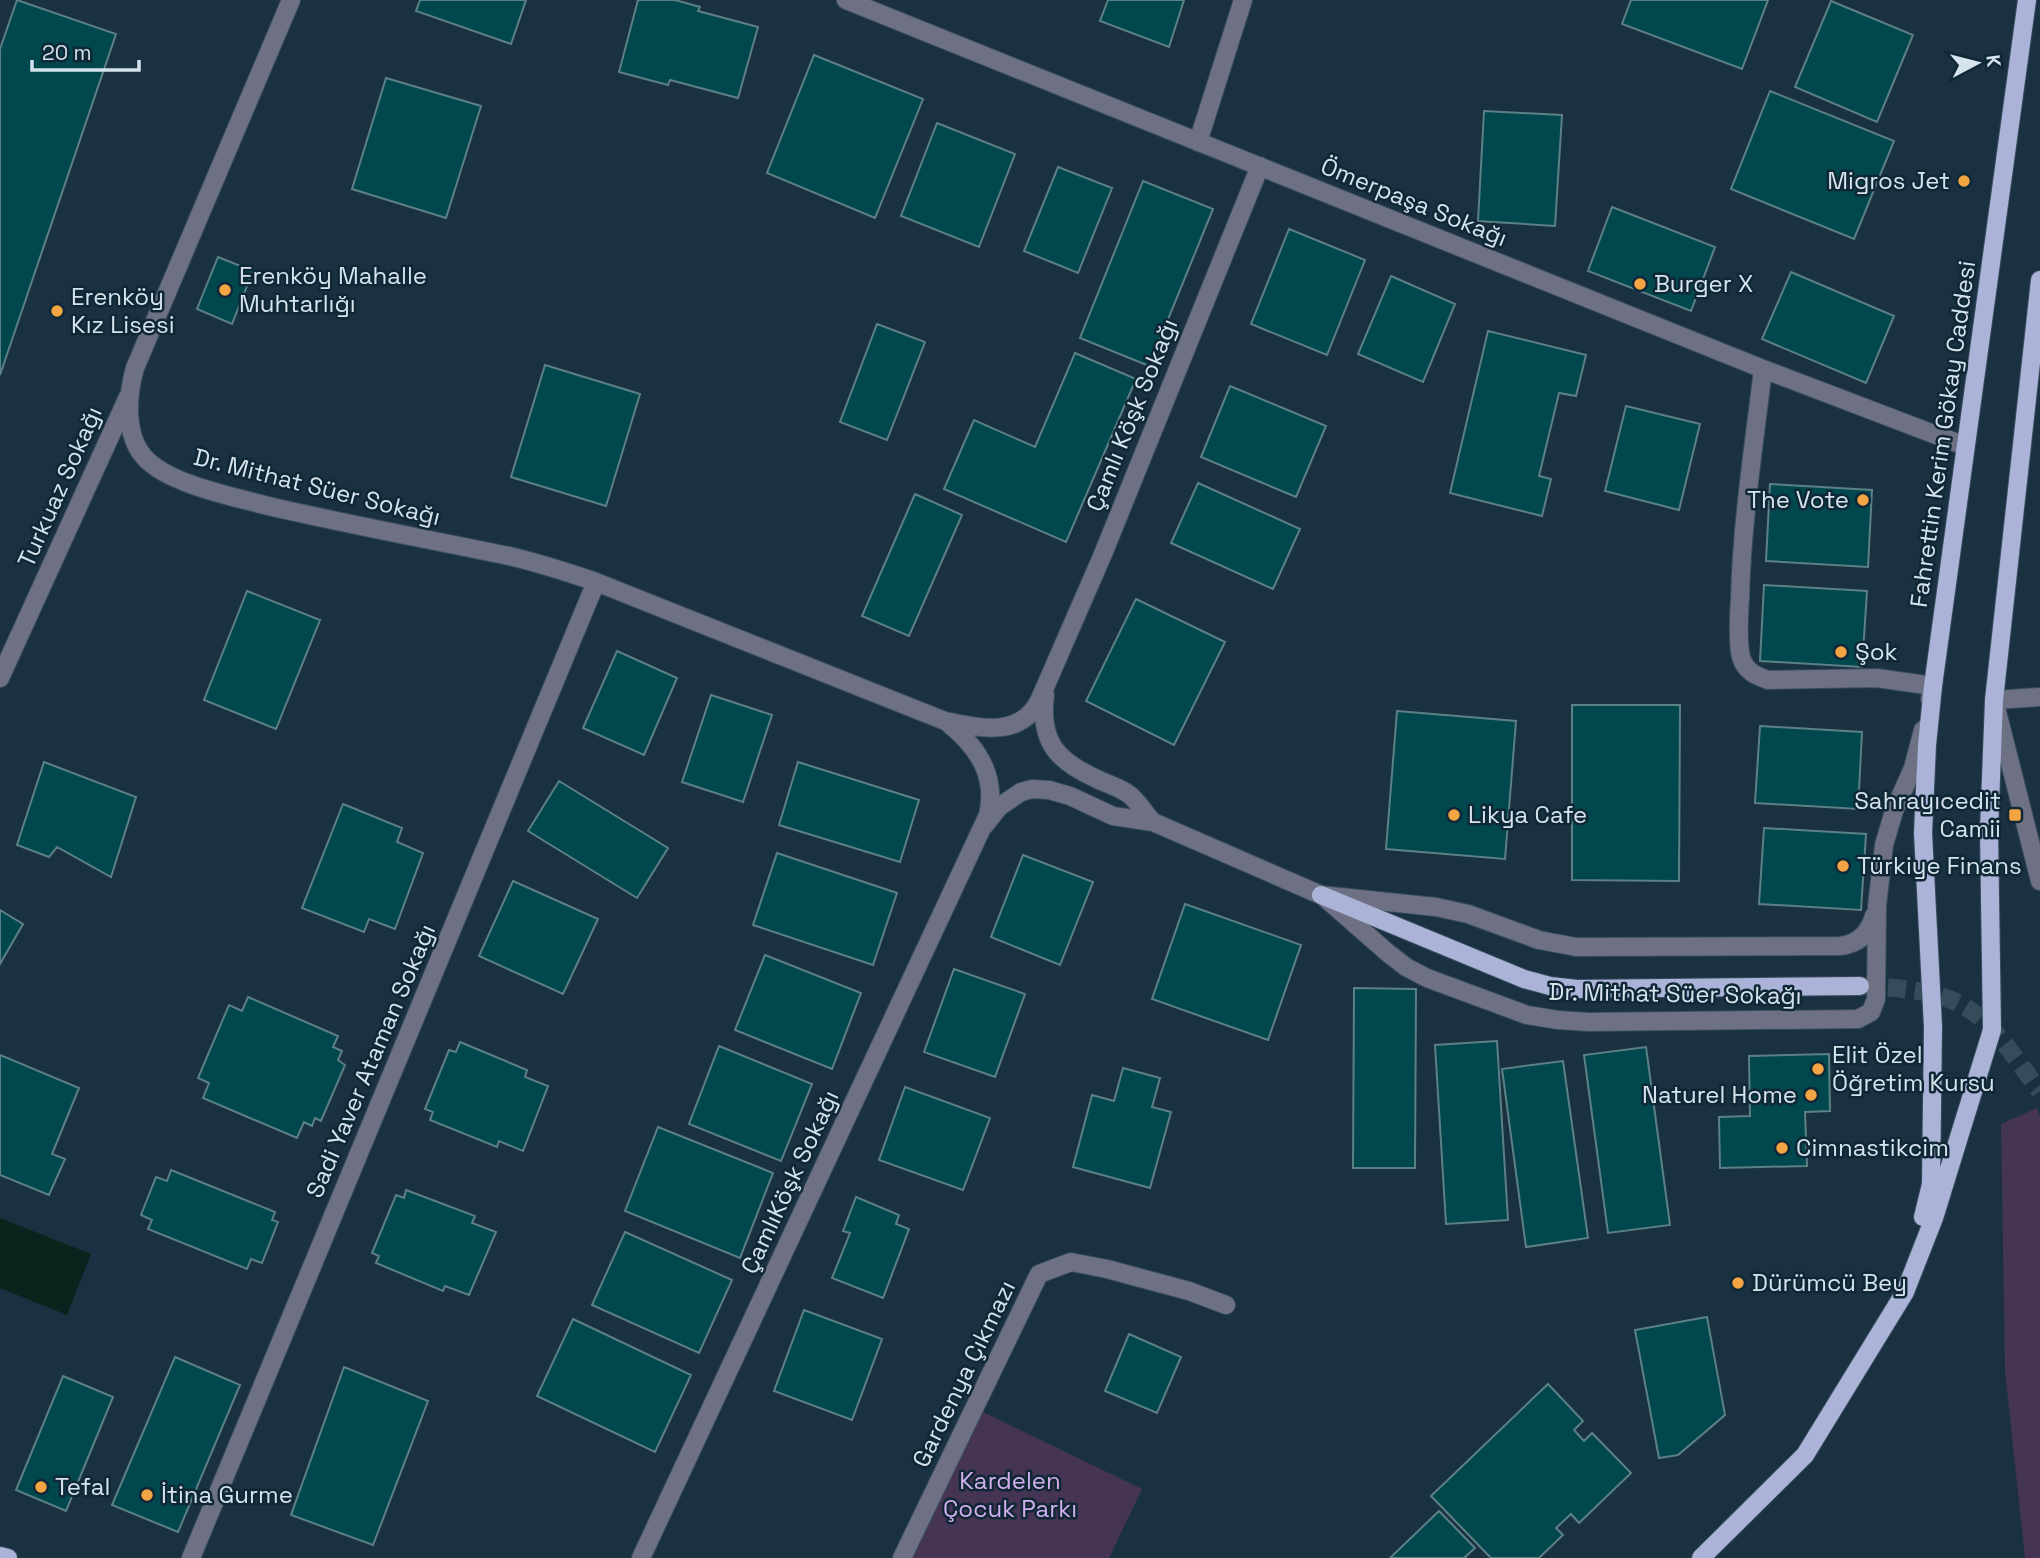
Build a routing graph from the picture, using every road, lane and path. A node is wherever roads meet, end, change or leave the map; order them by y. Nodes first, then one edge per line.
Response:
1 (291, 0) edge
2 (846, 0) edge
3 (1243, 0) edge
4 (2027, 0) edge
5 (1198, 142) junction
6 (1260, 166) junction
7 (2040, 280) edge
8 (1763, 369) junction
9 (129, 394) junction
10 (1965, 446) junction
11 (596, 582) junction
12 (0, 678) edge
13 (1048, 681) junction
14 (1933, 686) junction
15 (2040, 698) edge
16 (1994, 700) junction
17 (945, 721) junction
18 (1153, 822) junction
19 (984, 826) junction
20 (2040, 881) edge
21 (1321, 895) junction
22 (1877, 906) junction
23 (1860, 986) tunnel mouth
24 (1905, 1292) junction
25 (1227, 1305) dead end
26 (0, 1556) edge
27 (648, 1556) edge
28 (8, 1558) edge
29 (191, 1558) edge
30 (902, 1558) edge
31 (1701, 1558) edge

1 - 9 street, Dr. Mithat Süer Sokağı
2 - 5 street, Ömerpaşa Sokağı
3 - 5 street
4 - 10 main road, Fahrettin Kerim Gökay Caddesi
5 - 6 street, Ömerpaşa Sokağı
6 - 8 street, Ömerpaşa Sokağı
6 - 13 street, Çamlı Köşk Sokağı
7 - 16 main road, Fahrettin Kerim Gökay Caddesi
8 - 10 street, Ömerpaşa Sokağı
8 - 14 street
9 - 11 street, Dr. Mithat Süer Sokağı
9 - 12 street, Turkuaz Sokağı
10 - 14 main road, Fahrettin Kerim Gökay Caddesi
11 - 17 street, Dr. Mithat Süer Sokağı
11 - 29 street, Sadi Yaver Ataman Sokağı
13 - 17 street, Dr. Mithat Süer Sokağı
13 - 18 street, Dr. Mithat Süer Sokağı
14 - 22 street, Dr. Mithat Süer Sokağı
14 - 24 main road, Fahrettin Kerim Gökay Caddesi
15 - 16 street
16 - 20 street
16 - 24 main road, Fahrettin Kerim Gökay Caddesi
17 - 19 street, Dr. Mithat Süer Sokağı
18 - 19 street, Dr. Mithat Süer Sokağı
18 - 21 street, Dr. Mithat Süer Sokağı
19 - 27 street, ÇamlıKöşk Sokağı
21 - 22 street, Dr. Mithat Süer Sokağı
21 - 22 street, Dr. Mithat Süer Sokağı
21 - 23 main road, Dr. Mithat Süer Sokağı
24 - 31 main road, Fahrettin Kerim Gökay Caddesi
25 - 30 street, Gardenya Çıkmazı
26 - 28 main road

